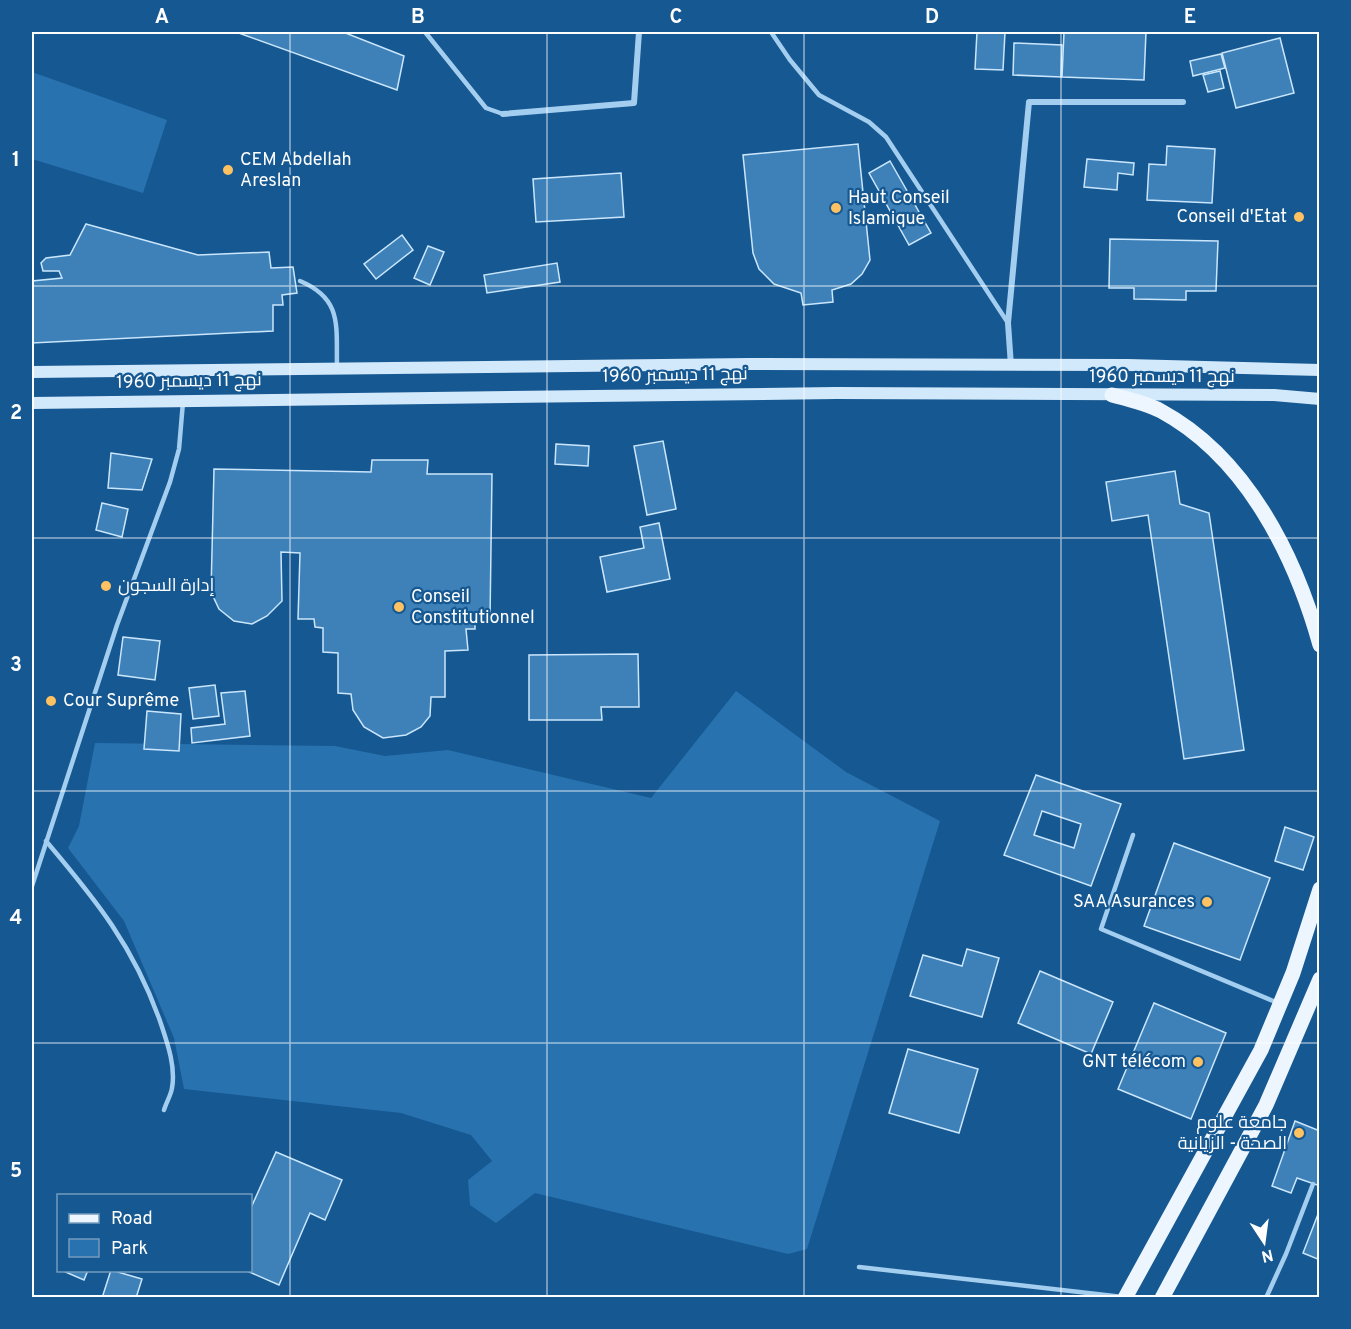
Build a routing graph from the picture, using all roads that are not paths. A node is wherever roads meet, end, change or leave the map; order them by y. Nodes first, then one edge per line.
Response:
1 (425, 32) edge
2 (639, 32) edge
3 (771, 32) edge
4 (1183, 102) dead end
5 (503, 114) joint
6 (300, 280) dead end
7 (1008, 323) junction
8 (1011, 366) junction
9 (337, 368) junction
10 (1320, 370) edge
11 (32, 372) edge
12 (1112, 395) junction
13 (184, 399) junction
14 (1320, 399) edge
15 (32, 403) edge
16 (1320, 645) edge
17 (1133, 835) dead end
18 (46, 841) junction
19 (32, 886) edge
20 (1320, 889) edge
21 (1320, 979) edge
22 (1280, 1004) junction
23 (164, 1110) dead end
24 (1313, 1184) dead end
25 (859, 1267) dead end
26 (1125, 1297) edge
27 (1162, 1298) edge
28 (1266, 1298) edge

1 - 5 lane
2 - 5 street
3 - 7 lane
4 - 7 street
6 - 9 lane
7 - 8 street
8 - 9 main road, نهج 11 ديسمبر 1960
8 - 10 main road, نهج 11 ديسمبر 1960
9 - 11 main road, نهج 11 ديسمبر 1960
12 - 13 main road, نهج 11 ديسمبر 1960
12 - 14 main road, نهج 11 ديسمبر 1960
12 - 16 main road
13 - 15 main road, نهج 11 ديسمبر 1960
13 - 18 lane
17 - 22 lane
18 - 19 lane
18 - 23 lane
20 - 22 main road
21 - 27 main road
22 - 26 main road
24 - 28 lane
25 - 26 lane

